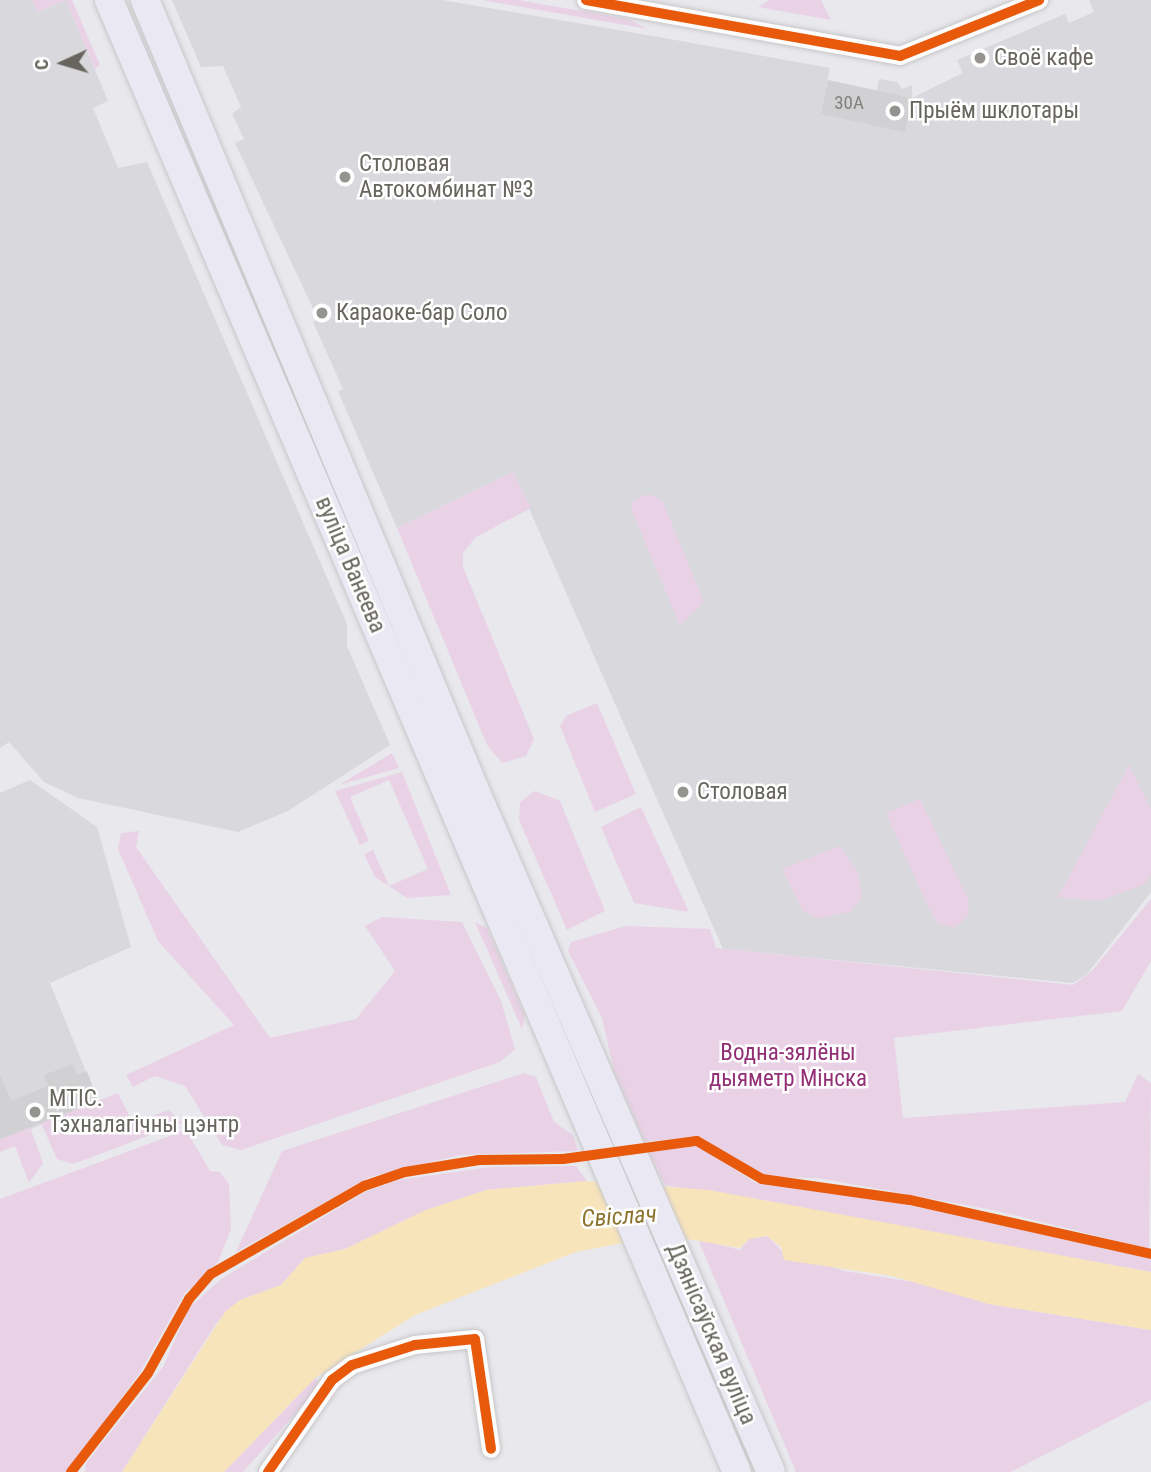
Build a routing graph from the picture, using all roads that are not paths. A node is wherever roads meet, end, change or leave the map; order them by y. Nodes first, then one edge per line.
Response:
1 (109, 0) edge
2 (145, 0) edge
3 (586, 0) edge
4 (1039, 0) edge
5 (190, 108) junction
6 (159, 120) junction
7 (463, 795) junction
8 (606, 1123) joint
9 (676, 1285) junction
10 (491, 1449) dead end
11 (268, 1472) edge
12 (737, 1472) edge
13 (771, 1472) edge

1 - 6 main road, вуліца Ванеева
2 - 5 main road, вуліца Ванеева
3 - 4 street
5 - 6 street
5 - 7 main road, вуліца Ванеева
6 - 7 main road, вуліца Ванеева
7 - 8 main road, вуліца Ванеева
8 - 9 main road, Дзянісаўская вуліца
9 - 12 main road, Дзянісаўская вуліца
9 - 13 main road, Дзянісаўская вуліца
10 - 11 street

